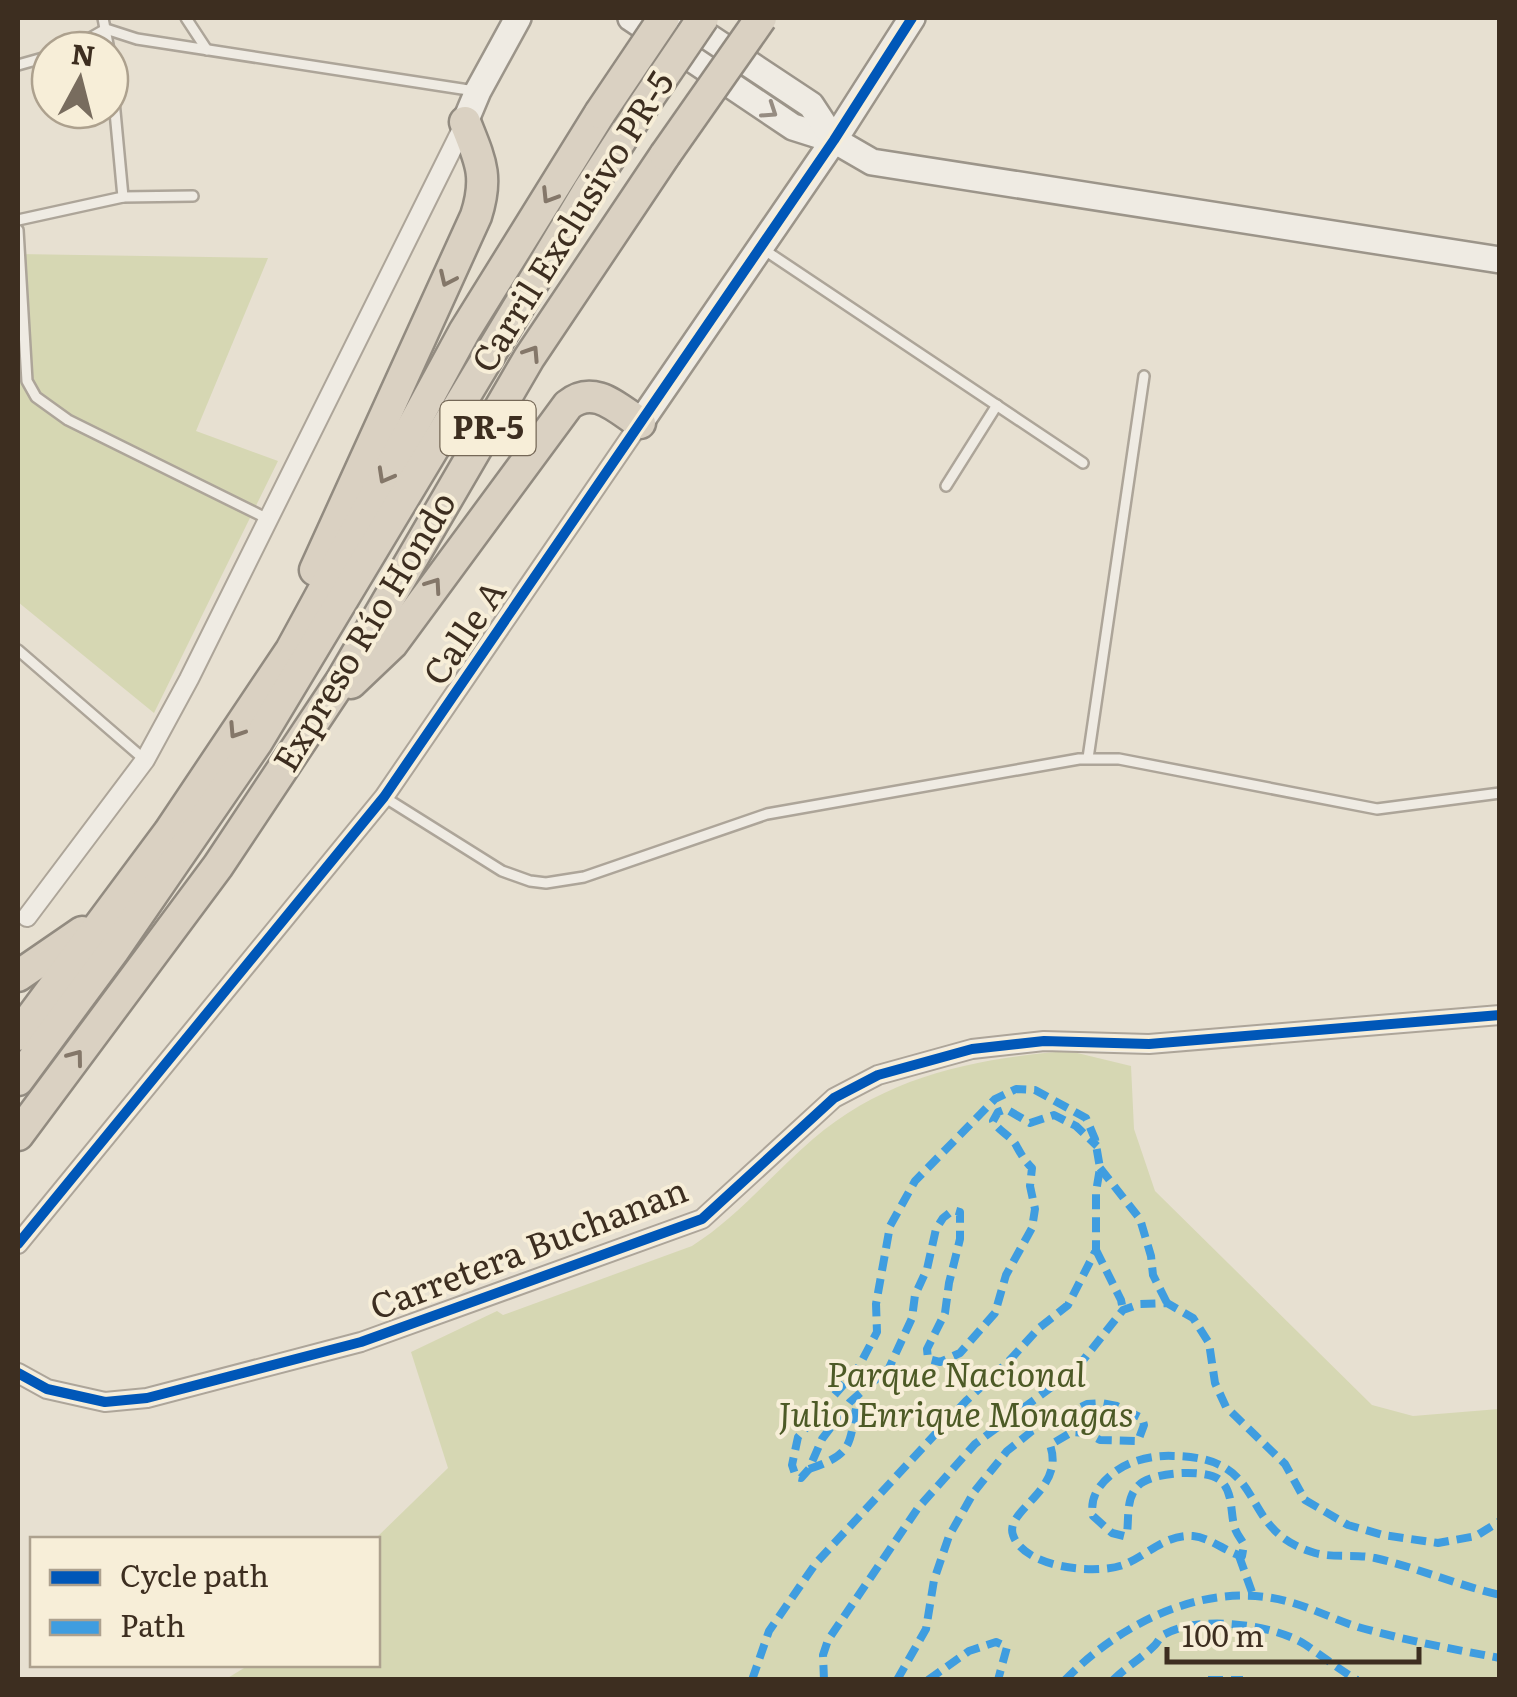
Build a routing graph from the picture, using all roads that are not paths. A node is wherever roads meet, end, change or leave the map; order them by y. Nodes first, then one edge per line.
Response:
1 (186, 18) edge
2 (518, 18) edge
3 (631, 18) edge
4 (664, 18) edge
5 (680, 18) edge
6 (703, 18) edge
7 (761, 18) edge
8 (912, 18) edge
9 (105, 23) edge
10 (207, 50) junction
11 (478, 92) junction
12 (466, 122) junction
13 (117, 130) edge
14 (834, 140) junction
15 (123, 196) junction
16 (193, 196) dead end
17 (18, 220) edge
18 (18, 230) edge
19 (761, 247) junction
20 (1500, 260) edge
21 (1144, 376) dead end
22 (997, 405) junction
23 (640, 423) junction
24 (1084, 463) dead end
25 (946, 486) dead end
26 (268, 519) junction
27 (18, 650) edge
28 (290, 650) junction
29 (323, 708) junction
30 (1088, 758) junction
31 (144, 760) junction
32 (1500, 793) edge
33 (384, 796) junction
34 (112, 909) junction
35 (27, 917) dead end
36 (18, 976) edge
37 (1500, 1015) edge
38 (18, 1035) edge
39 (18, 1080) edge
40 (18, 1135) edge
41 (18, 1244) edge
42 (18, 1375) edge

1 - 10 lane
2 - 11 street
3 -> 14 street
4 -> 28 highway, Expreso Río Hondo / PR-5, bridge
5 - 14 street
6 - 39 highway, Carril Exclusivo PR-5, bridge
29 -> 7 highway, Expreso Río Hondo / PR-5, bridge
8 - 14 street, Calle A
9 - 10 lane
10 - 11 lane
11 - 12 street
12 - 26 street
12 -> 28 highway
13 - 15 lane
14 - 19 street, Calle A
14 - 20 street
15 - 16 lane
15 - 17 lane
18 - 26 lane
19 - 22 lane
19 - 23 street, Calle A
21 - 30 lane
22 - 24 lane
22 - 25 lane
29 -> 23 highway
23 - 33 street, Calle A
26 - 31 street
27 - 31 lane
28 -> 34 highway, Expreso Río Hondo / PR-5
40 -> 29 highway, Expreso Río Hondo / PR-5
30 - 32 lane
30 - 33 lane
31 - 35 street
33 - 41 street, Calle A
34 - 36 highway
34 - 38 highway, Expreso Río Hondo / PR-5
37 - 42 street, Carretera Buchanan

